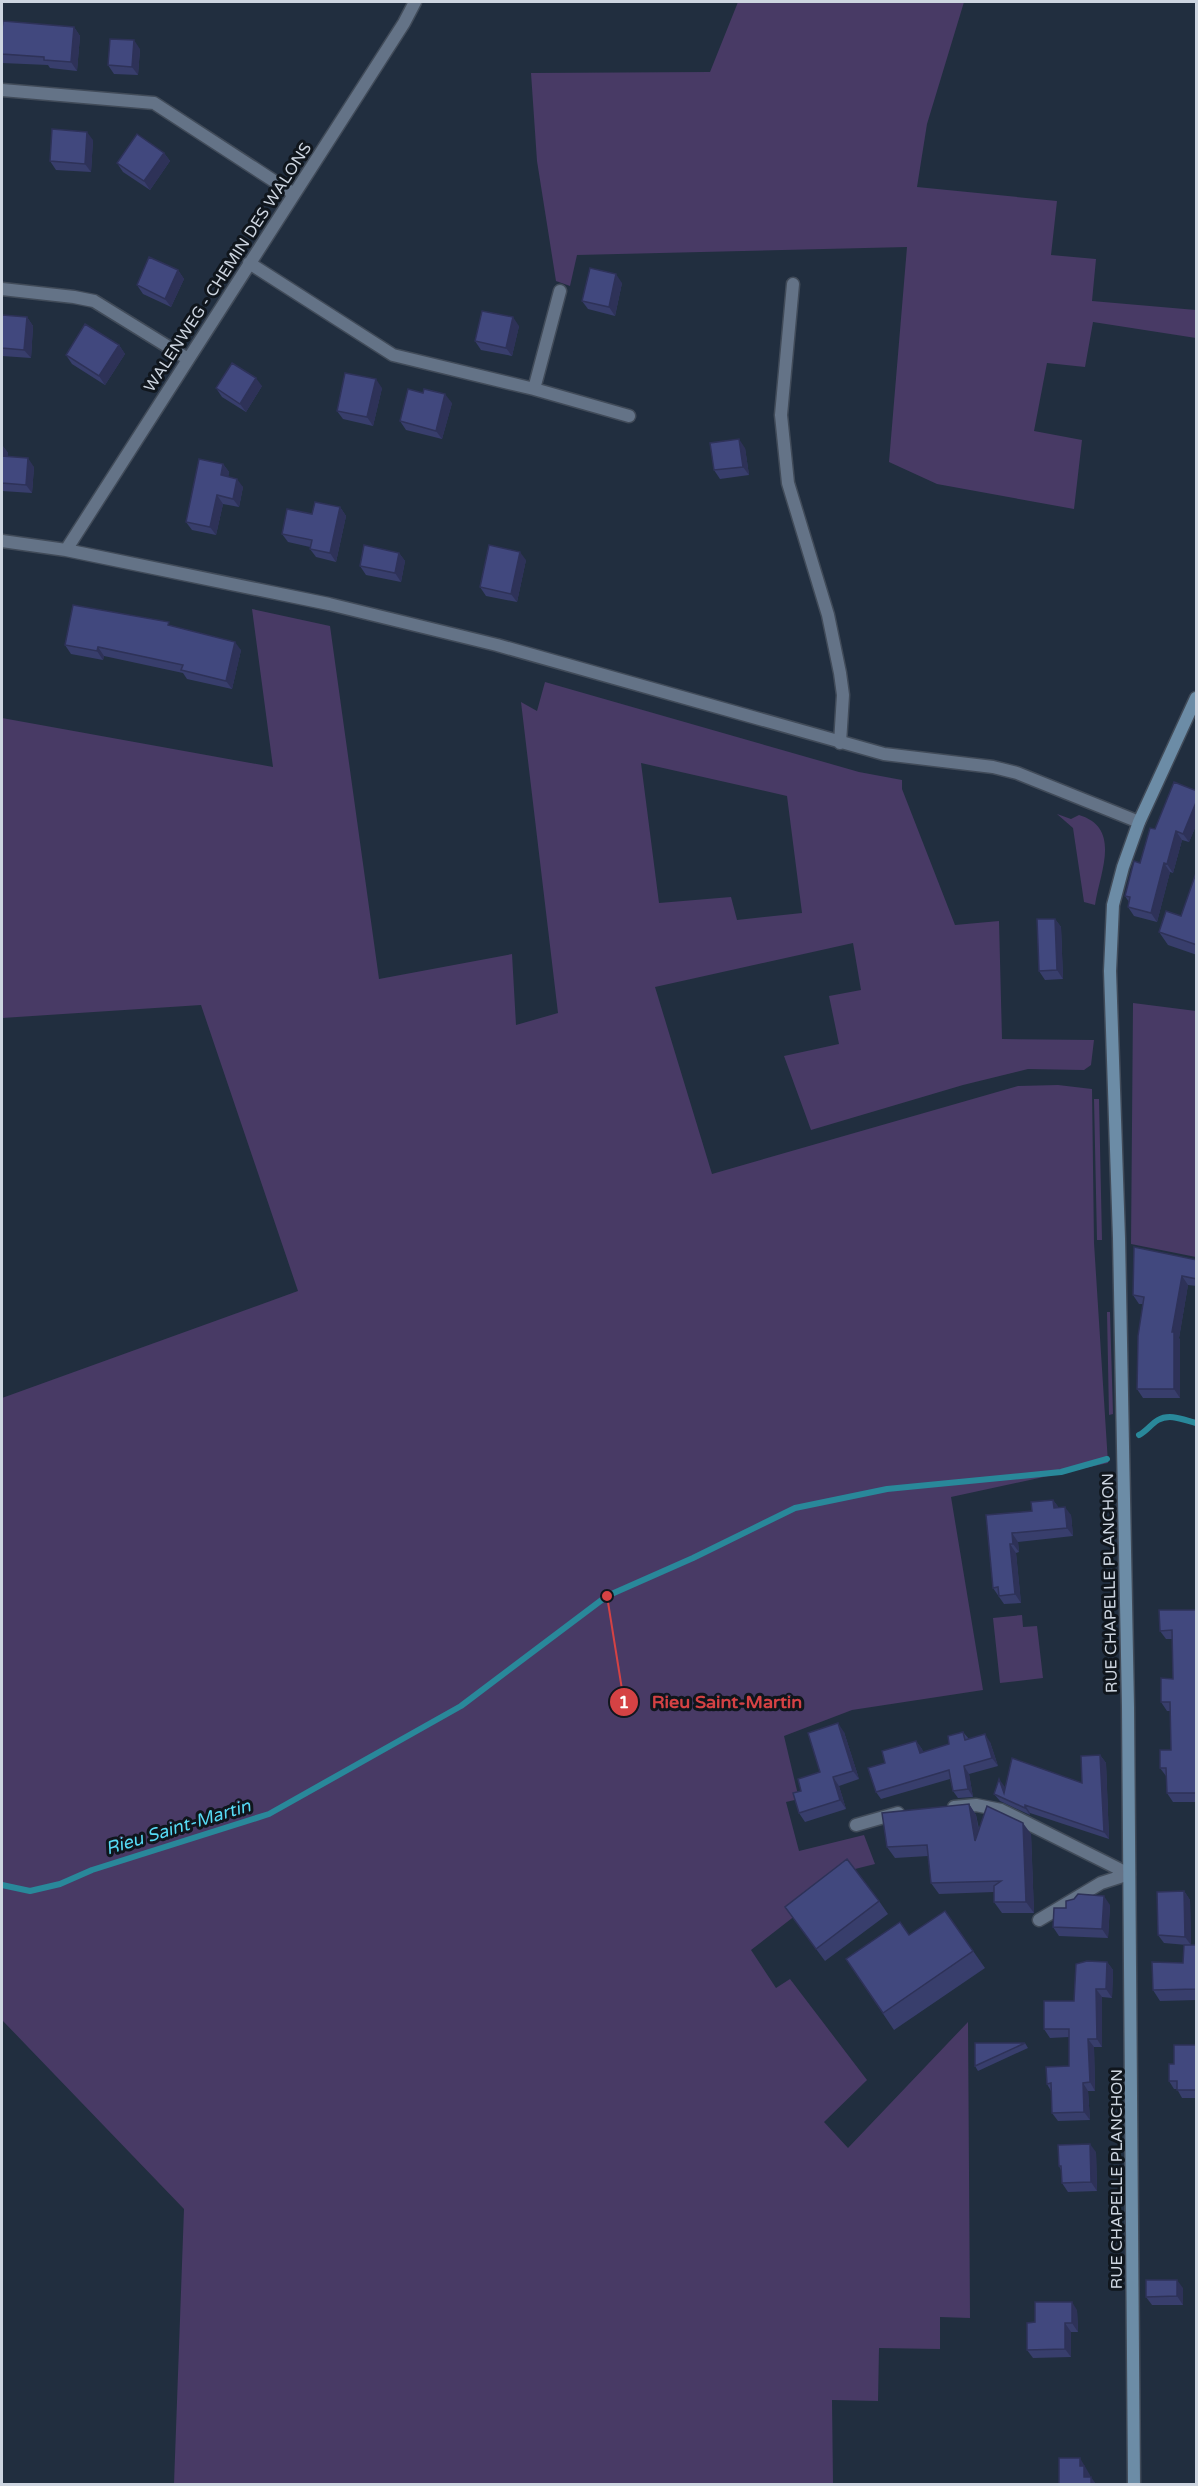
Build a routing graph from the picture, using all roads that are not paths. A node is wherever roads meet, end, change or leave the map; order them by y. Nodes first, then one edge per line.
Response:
1 (415, 2) edge
2 (2, 90) edge
3 (294, 194) junction
4 (249, 263) junction
5 (793, 284) dead end
6 (2, 289) edge
7 (560, 291) dead end
8 (188, 359) junction
9 (534, 389) junction
10 (629, 416) dead end
11 (2, 541) edge
12 (66, 550) junction
13 (1197, 698) edge
14 (840, 743) junction
15 (1139, 822) junction
16 (944, 1808) edge
17 (912, 1811) edge
18 (856, 1825) dead end
19 (1129, 1874) junction
20 (1039, 1920) dead end
21 (1134, 2484) edge

1 - 3 street, WALENWEG - CHEMIN DES WALONS
2 - 3 street
3 - 4 street, WALENWEG - CHEMIN DES WALONS
4 - 8 street, WALENWEG - CHEMIN DES WALONS
4 - 9 street
5 - 14 street
6 - 8 street
7 - 9 street
8 - 12 street, WALENWEG - CHEMIN DES WALONS
9 - 10 street
11 - 12 street
12 - 14 street
13 - 15 street, RUE CHAPELLE PLANCHON
14 - 15 street
15 - 19 street, RUE CHAPELLE PLANCHON
16 - 19 street
17 - 18 street
19 - 20 street
19 - 21 street, RUE CHAPELLE PLANCHON

